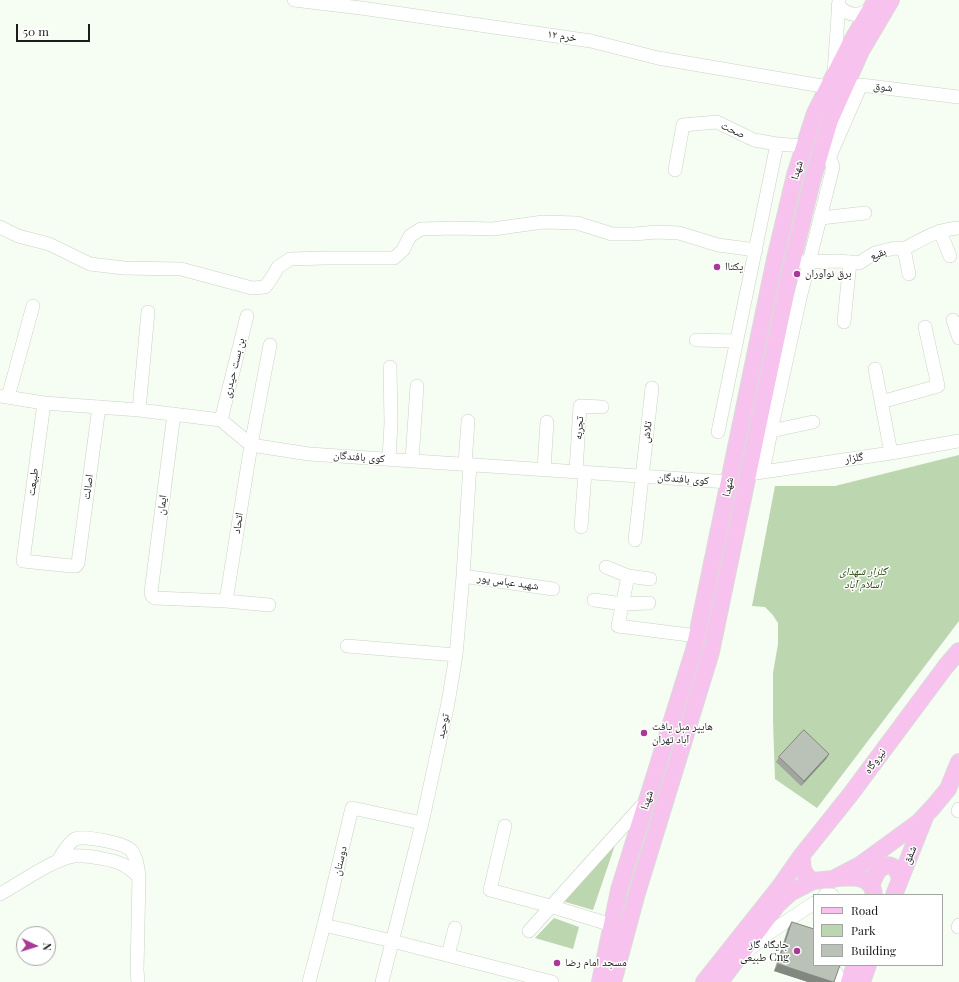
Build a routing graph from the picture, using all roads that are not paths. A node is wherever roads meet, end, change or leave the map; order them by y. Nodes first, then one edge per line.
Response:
1 (294, 0) edge
2 (891, 0) edge
3 (838, 3) edge
4 (873, 4) edge
5 (855, 48) junction
6 (831, 82) junction
7 (959, 97) edge
8 (824, 140) junction
9 (777, 144) junction
10 (804, 146) junction
11 (830, 156) junction
12 (675, 170) dead end
13 (865, 213) dead end
14 (821, 218) junction
15 (0, 227) edge
16 (959, 228) edge
17 (940, 231) junction
18 (904, 249) junction
19 (756, 250) junction
20 (950, 256) dead end
21 (809, 261) junction
22 (850, 262) junction
23 (792, 263) junction
24 (909, 274) dead end
25 (33, 306) dead end
26 (148, 312) dead end
27 (247, 316) dead end
28 (953, 320) dead end
29 (844, 322) dead end
30 (925, 327) dead end
31 (959, 338) edge
32 (696, 340) dead end
33 (737, 341) junction
34 (270, 345) dead end
35 (390, 367) dead end
36 (875, 369) dead end
37 (417, 386) dead end
38 (652, 388) dead end
39 (4, 396) edge
40 (881, 402) junction
41 (44, 403) junction
42 (99, 407) junction
43 (602, 407) dead end
44 (139, 410) junction
45 (174, 414) junction
46 (221, 420) junction
47 (468, 421) dead end
48 (547, 422) dead end
49 (813, 422) dead end
50 (770, 431) junction
51 (718, 432) dead end
52 (959, 441) edge
53 (251, 445) junction
54 (891, 453) junction
55 (389, 459) junction
56 (412, 460) junction
57 (468, 464) junction
58 (544, 469) junction
59 (580, 472) junction
60 (756, 473) junction
61 (642, 476) junction
62 (729, 482) junction
63 (581, 527) dead end
64 (635, 540) dead end
65 (76, 566) joint
66 (606, 568) dead end
67 (463, 576) junction
68 (628, 576) junction
69 (650, 580) dead end
70 (553, 589) dead end
71 (594, 600) dead end
72 (226, 601) junction
73 (649, 603) dead end
74 (622, 604) junction
75 (269, 605) dead end
76 (697, 636) junction
77 (347, 646) dead end
78 (959, 651) edge
79 (456, 655) junction
80 (953, 666) edge
81 (959, 762) edge
82 (953, 783) edge
83 (647, 800) junction
84 (926, 815) junction
85 (422, 823) junction
86 (505, 826) dead end
87 (802, 855) junction
88 (58, 861) junction
89 (624, 872) junction
90 (139, 877) junction
91 (642, 877) junction
92 (833, 879) junction
93 (900, 880) junction
94 (813, 881) junction
95 (785, 889) junction
96 (872, 890) edge
97 (0, 894) edge
98 (894, 894) edge
99 (813, 904) edge
100 (550, 906) junction
101 (324, 925) junction
102 (612, 925) junction
103 (455, 928) dead end
104 (529, 931) dead end
105 (392, 941) junction
106 (448, 955) junction
107 (737, 960) junction
108 (822, 966) edge
109 (855, 966) edge
110 (868, 966) edge
111 (138, 982) edge
112 (309, 982) edge
113 (382, 982) edge
114 (552, 982) edge
115 (600, 982) edge
116 (613, 982) edge
117 (704, 982) edge
118 (720, 982) edge
119 (841, 982) edge
120 (849, 982) edge
121 (862, 982) edge

1 - 6 street, خرم ۱۲
2 - 5 main road, شهدا
3 - 4 street
3 - 6 street
4 - 5 main road, شهدا
5 - 6 main road, شهدا
5 - 8 main road, شهدا
6 - 10 main road, شهدا
7 - 11 street, شوق
8 - 11 street
8 - 23 main road, شهدا
9 - 10 street, صحت
9 - 12 street, صحت
9 - 19 street
10 - 62 main road, شهدا
11 - 14 street
13 - 14 street
14 - 21 street
15 - 19 street
16 - 17 street, بقیع
17 - 18 street, بقیع
17 - 20 street
18 - 22 street, بقیع
18 - 24 street
19 - 33 street
21 - 22 street, بقیع
21 - 23 street, بقیع
21 - 50 street
22 - 29 street
23 - 60 main road, شهدا
25 - 39 street
26 - 44 street
27 - 46 street, بن بست حیدری
28 - 31 street
30 - 40 street
32 - 33 street
33 - 51 street
34 - 53 street, اتحاد
35 - 55 street
36 - 40 street
37 - 56 street
38 - 61 street, تلاش
39 - 41 street
40 - 54 street
41 - 42 street
41 - 65 street, طبیعت
42 - 44 street
42 - 65 street, اصالت
43 - 59 street, تجربه
44 - 45 street
45 - 46 street
45 - 72 street, ایمان
46 - 53 street
47 - 57 street, توحید
48 - 58 street
49 - 50 street
50 - 60 street
52 - 54 street, گلزار
53 - 55 street, کوی بافندگان
53 - 72 street, اتحاد
54 - 60 street, گلزار
55 - 56 street, کوی بافندگان
56 - 57 street, کوی بافندگان
57 - 58 street, کوی بافندگان
57 - 67 street, توحید
58 - 59 street, کوی بافندگان
59 - 61 street, کوی بافندگان
59 - 63 street
60 - 91 main road, شهدا
61 - 62 street, کوی بافندگان
61 - 64 street, تلاش
62 - 76 main road, شهدا
66 - 68 street
67 - 70 street, شهید عباس پور
67 - 79 street, توحید
68 - 69 street
68 - 74 street
71 - 74 street
72 - 75 street
73 - 74 street
74 - 76 street
76 - 83 main road, شهدا
77 - 79 street
78 - 80 main road, نیروگاه
79 - 85 street, توحید
80 - 87 main road, نیروگاه
81 - 82 main road, نیروگاه
82 - 84 main road, نیروگاه
83 - 89 main road, شهدا
83 - 100 street
84 - 92 main road, نیروگاه
84 - 93 main road, شفق
85 - 101 street, دوستان
85 - 105 street, توحید
86 - 100 street
87 - 94 main road
87 - 95 main road, نیروگاه
88 - 90 street
88 - 90 street
88 - 97 street
89 - 91 main road
89 - 102 main road, شهدا
90 - 111 street
91 - 116 main road, شهدا
92 - 94 main road, نیروگاه
92 - 96 main road
93 - 96 main road
93 - 98 main road, شفق
94 - 95 main road, نیروگاه
95 - 107 main road, نیروگاه
95 - 117 main road, نیروگاه
99 - 107 street
100 - 102 street
100 - 104 street
101 - 105 street
101 - 112 street, دوستان
102 - 115 main road, شهدا
103 - 106 street
105 - 106 street
105 - 113 street, توحید
106 - 114 street
107 - 118 main road, نیروگاه
108 - 119 street
109 - 120 main road
110 - 121 main road

